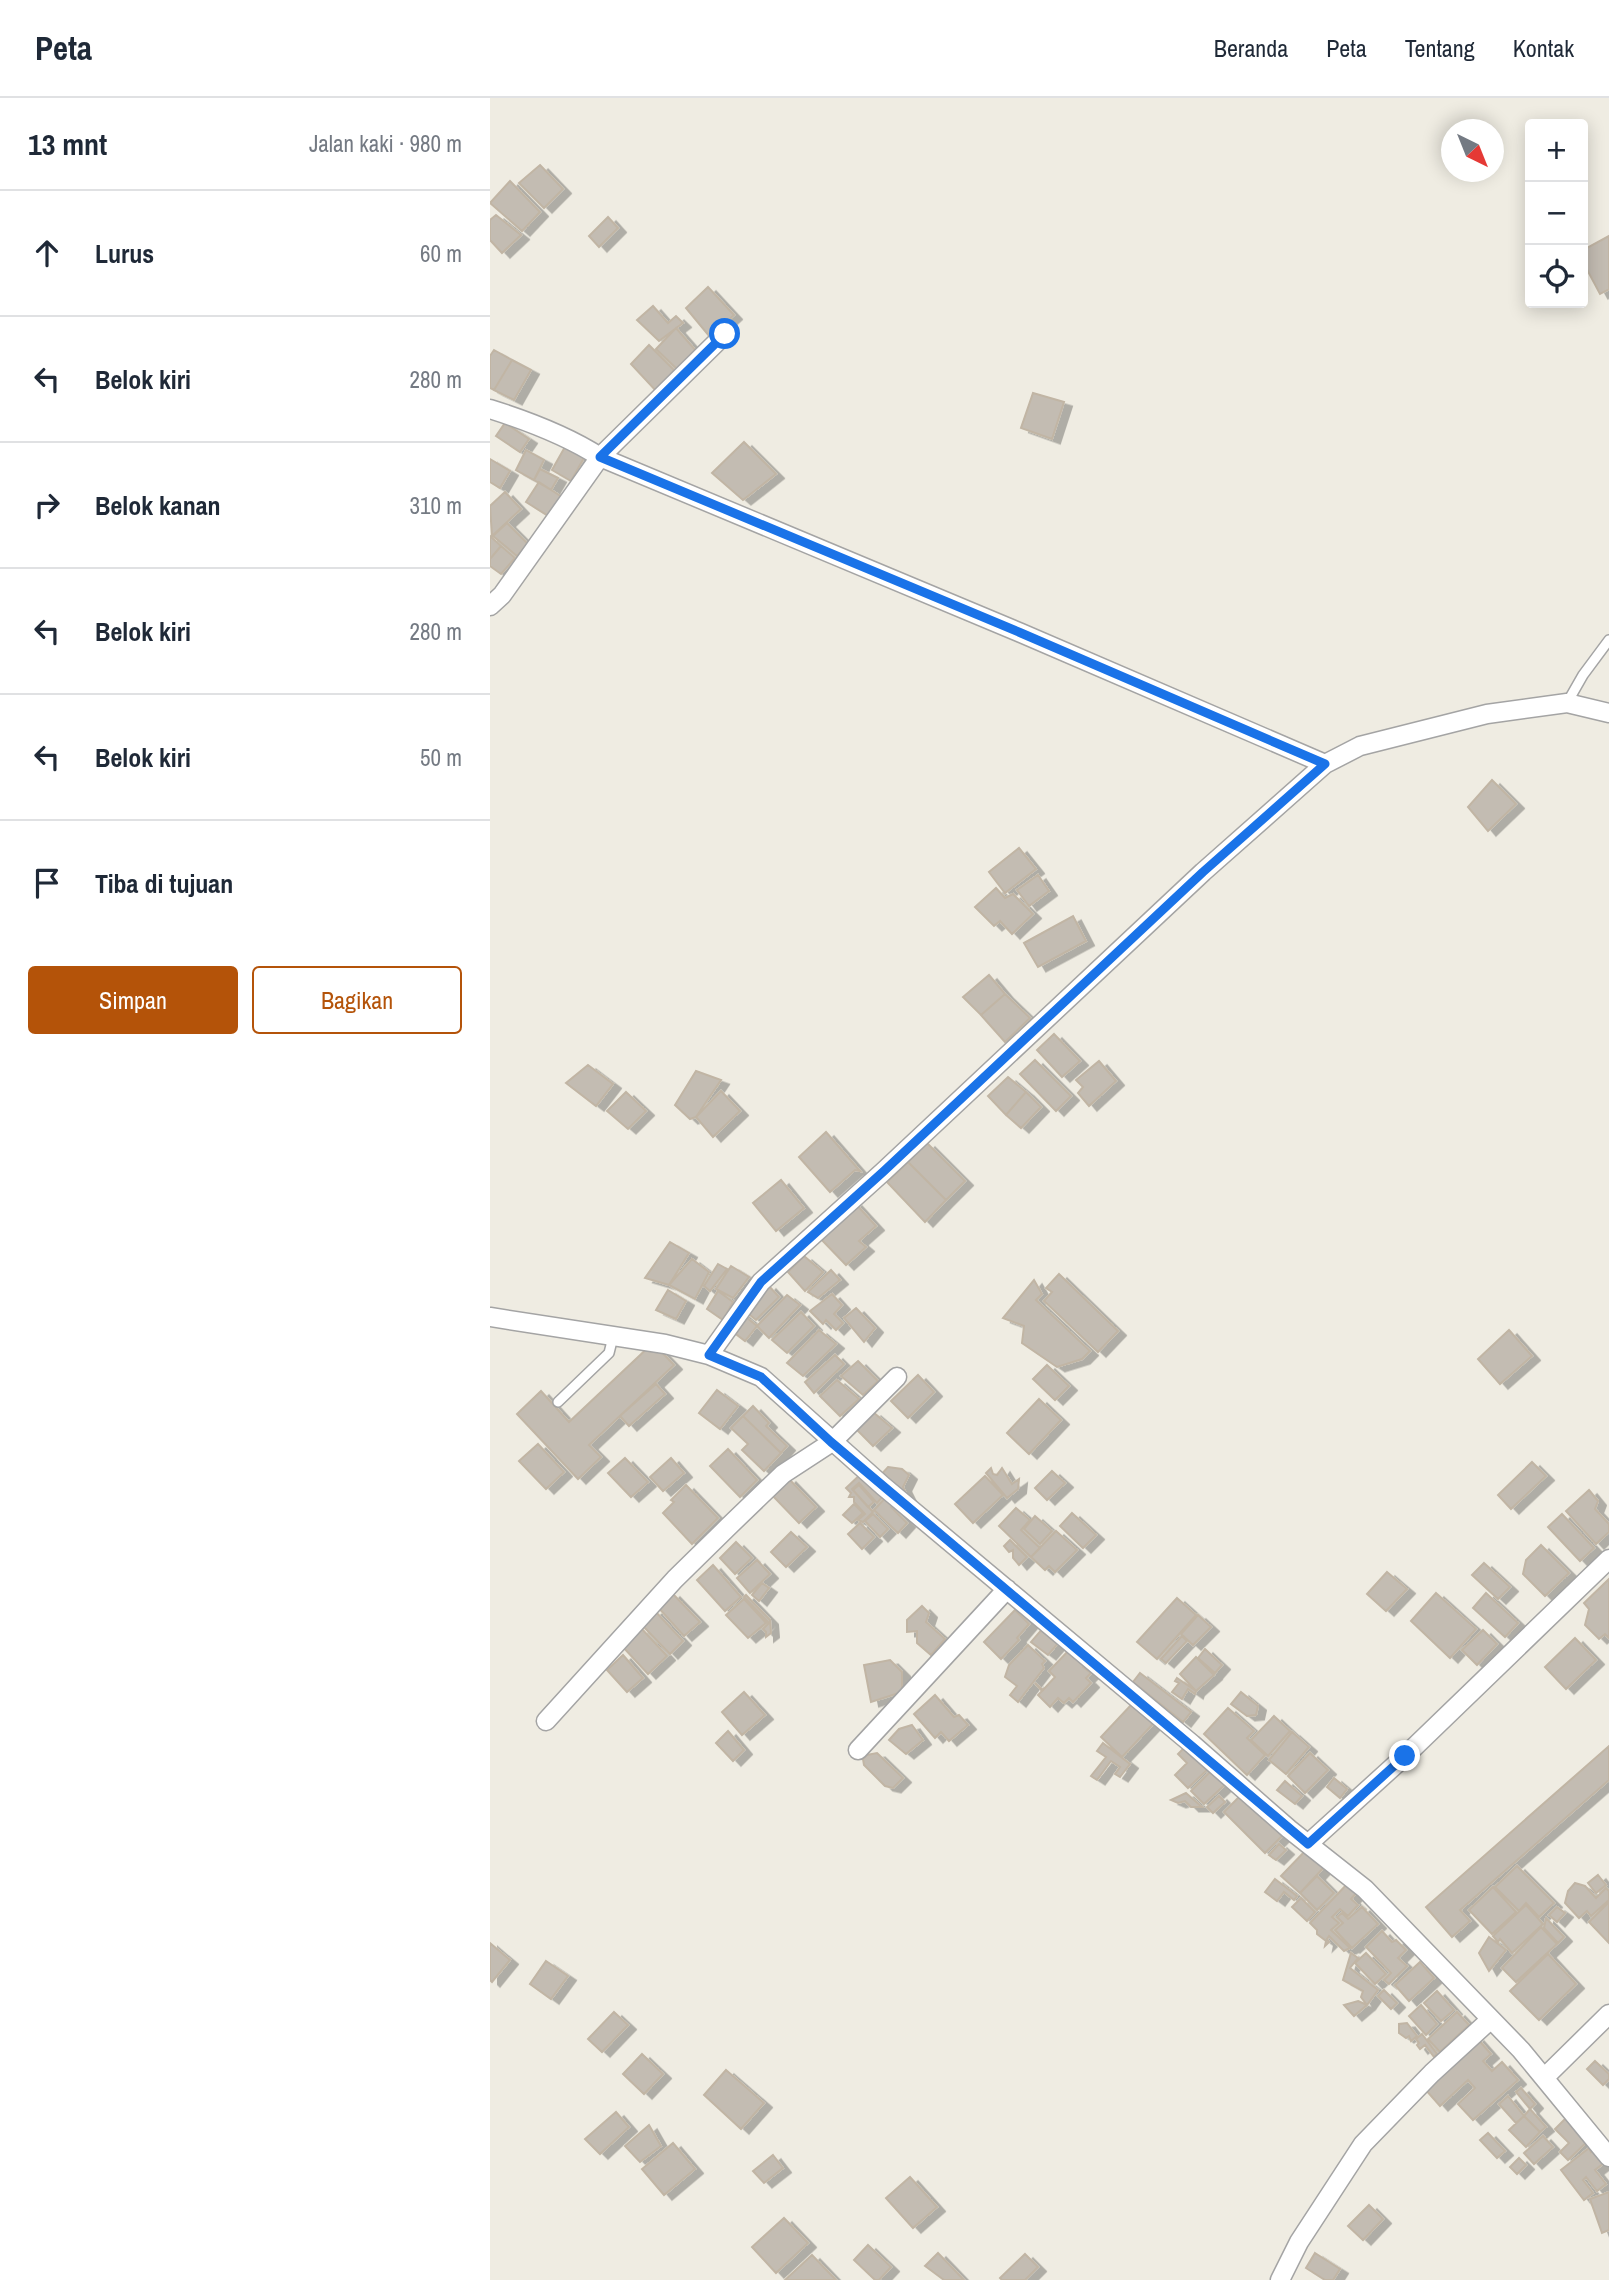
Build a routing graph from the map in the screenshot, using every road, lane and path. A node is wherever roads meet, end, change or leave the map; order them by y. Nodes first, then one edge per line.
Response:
1 (725, 334) dead end
2 (490, 410) edge
3 (600, 457) junction
4 (490, 606) edge
5 (1609, 640) edge
6 (1567, 703) junction
7 (1609, 712) edge
8 (1325, 764) junction
9 (490, 1317) edge
10 (610, 1335) junction
11 (709, 1355) junction
12 (897, 1377) dead end
13 (558, 1402) dead end
14 (831, 1442) junction
15 (1609, 1559) edge
16 (1007, 1589) junction
17 (546, 1721) dead end
18 (858, 1750) dead end
19 (1308, 1844) junction
20 (1609, 2014) edge
21 (1491, 2019) junction
22 (1544, 2077) junction
23 (1609, 2157) edge
24 (1279, 2280) edge

1 - 3 street
2 - 3 street
3 - 4 street
3 - 8 street
5 - 6 lane
6 - 7 street
6 - 8 street
8 - 11 street
9 - 10 street
10 - 11 street
10 - 13 lane
11 - 14 street
12 - 14 street
14 - 16 street
14 - 17 street
15 - 19 street
16 - 18 street
16 - 19 street
19 - 21 street
20 - 22 street
21 - 22 street
21 - 24 street
22 - 23 street

